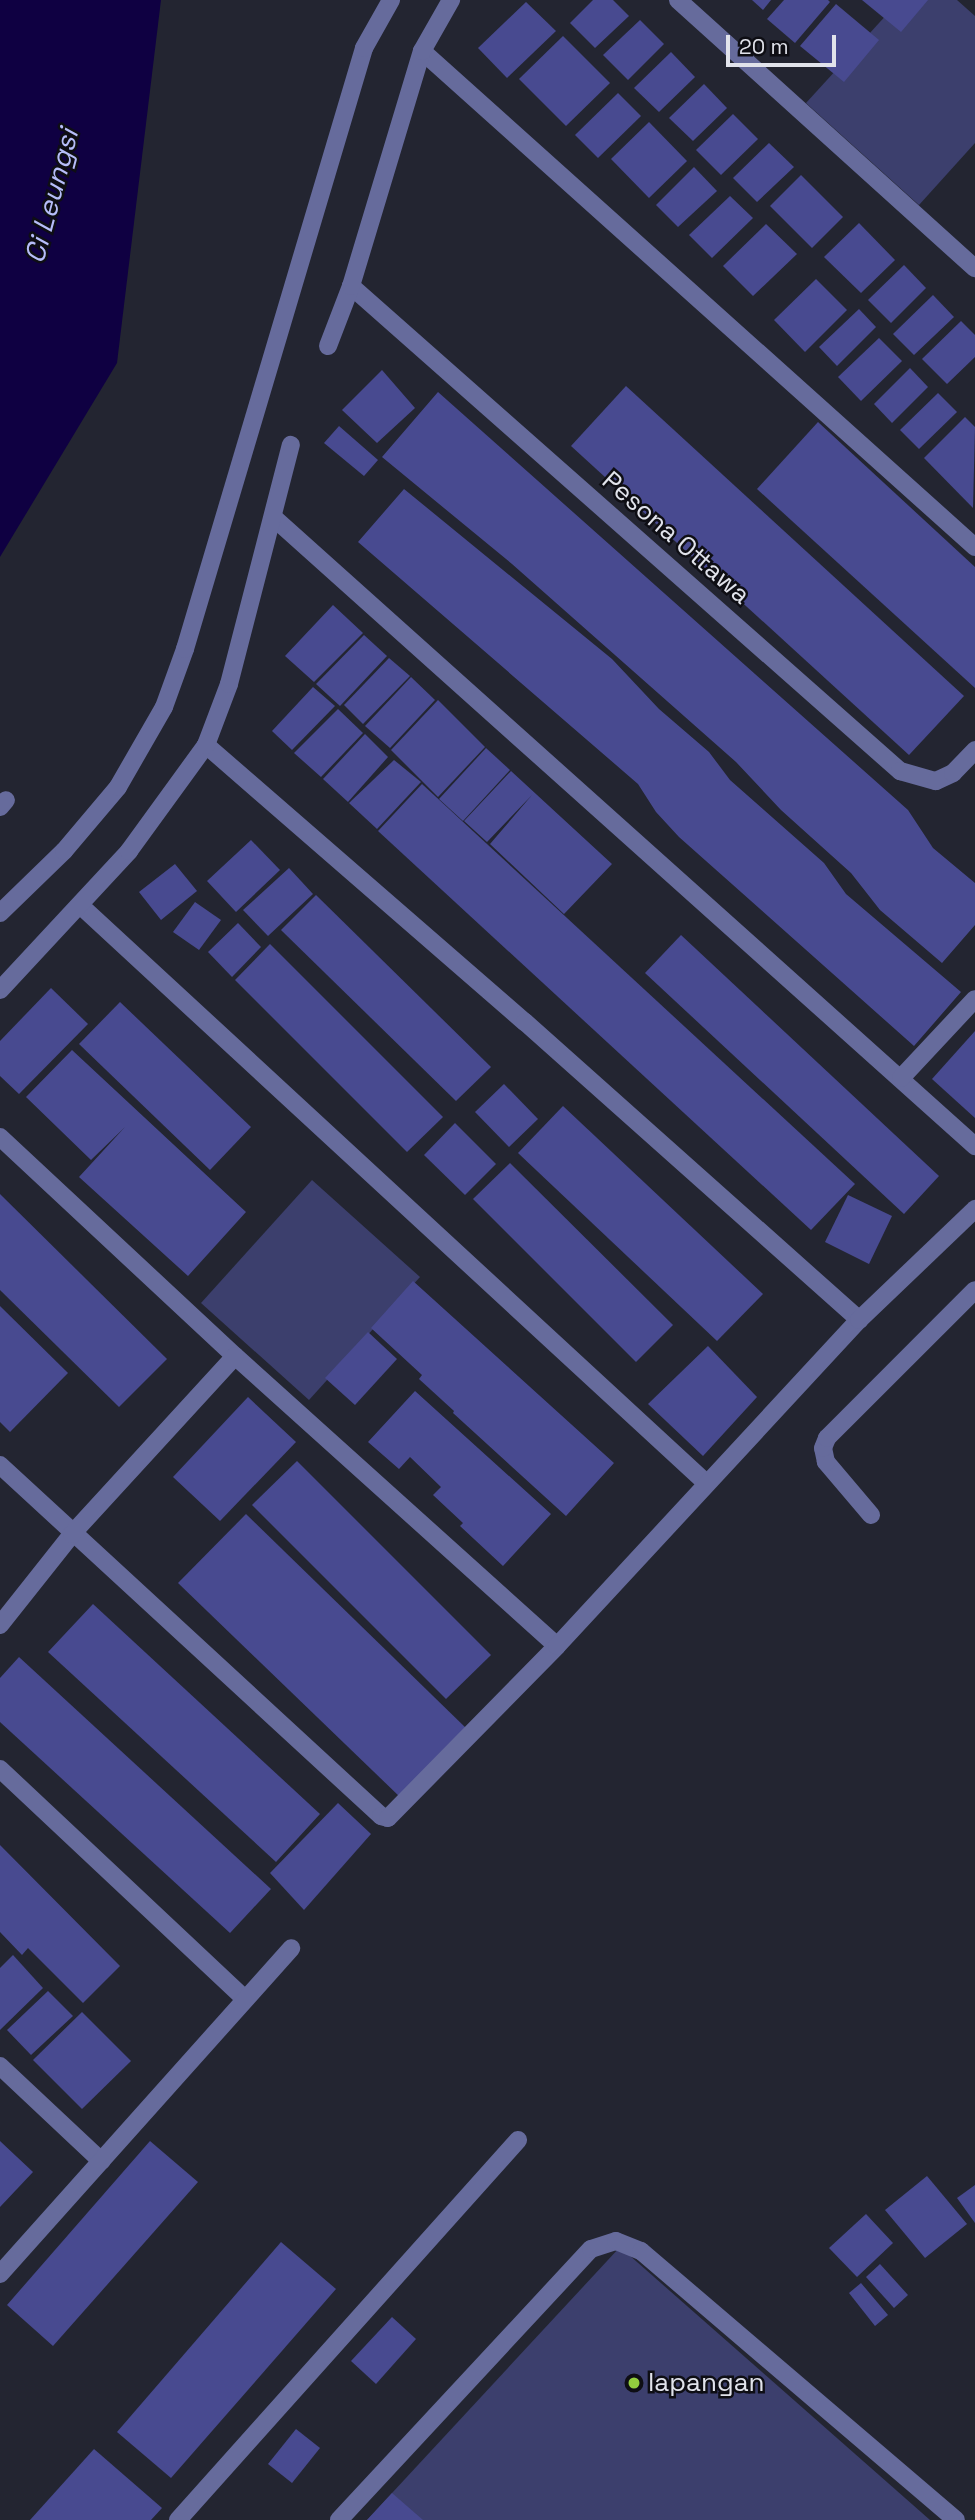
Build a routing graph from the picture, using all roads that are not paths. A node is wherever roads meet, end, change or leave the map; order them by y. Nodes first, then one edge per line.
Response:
1 (391, 0) edge
2 (451, 0) edge
3 (677, 0) edge
4 (422, 51) junction
5 (975, 268) edge
6 (351, 286) junction
7 (328, 346) dead end
8 (291, 445) dead end
9 (273, 517) junction
10 (975, 547) edge
11 (206, 745) junction
12 (975, 750) edge
13 (81, 906) junction
14 (0, 913) edge
15 (0, 990) edge
16 (975, 999) edge
17 (901, 1078) junction
18 (0, 1137) edge
19 (975, 1146) edge
20 (975, 1209) edge
21 (975, 1290) edge
22 (859, 1320) junction
23 (235, 1356) junction
24 (0, 1465) edge
25 (706, 1483) junction
26 (871, 1516) dead end
27 (72, 1534) junction
28 (0, 1625) edge
29 (557, 1646) junction
30 (0, 1769) edge
31 (291, 1948) dead end
32 (246, 1999) junction
33 (0, 2066) edge
34 (517, 2140) dead end
35 (101, 2161) junction
36 (0, 2274) edge
37 (178, 2520) edge
38 (339, 2520) edge
39 (956, 2520) edge

1 - 14 street
2 - 4 street
3 - 5 street
4 - 6 street
4 - 10 street
6 - 7 street
6 - 12 street, Pesona Ottawa
8 - 9 street
9 - 11 street
9 - 17 street
11 - 13 street
11 - 22 street
13 - 15 street
13 - 25 street
16 - 17 street
17 - 19 street
18 - 23 street
20 - 22 street
21 - 26 street
22 - 25 street
23 - 27 street
23 - 29 street
24 - 27 street
25 - 29 street
27 - 28 street
27 - 29 street
30 - 32 street
31 - 32 street
32 - 35 street
33 - 35 street
34 - 37 street
35 - 36 street
38 - 39 street

